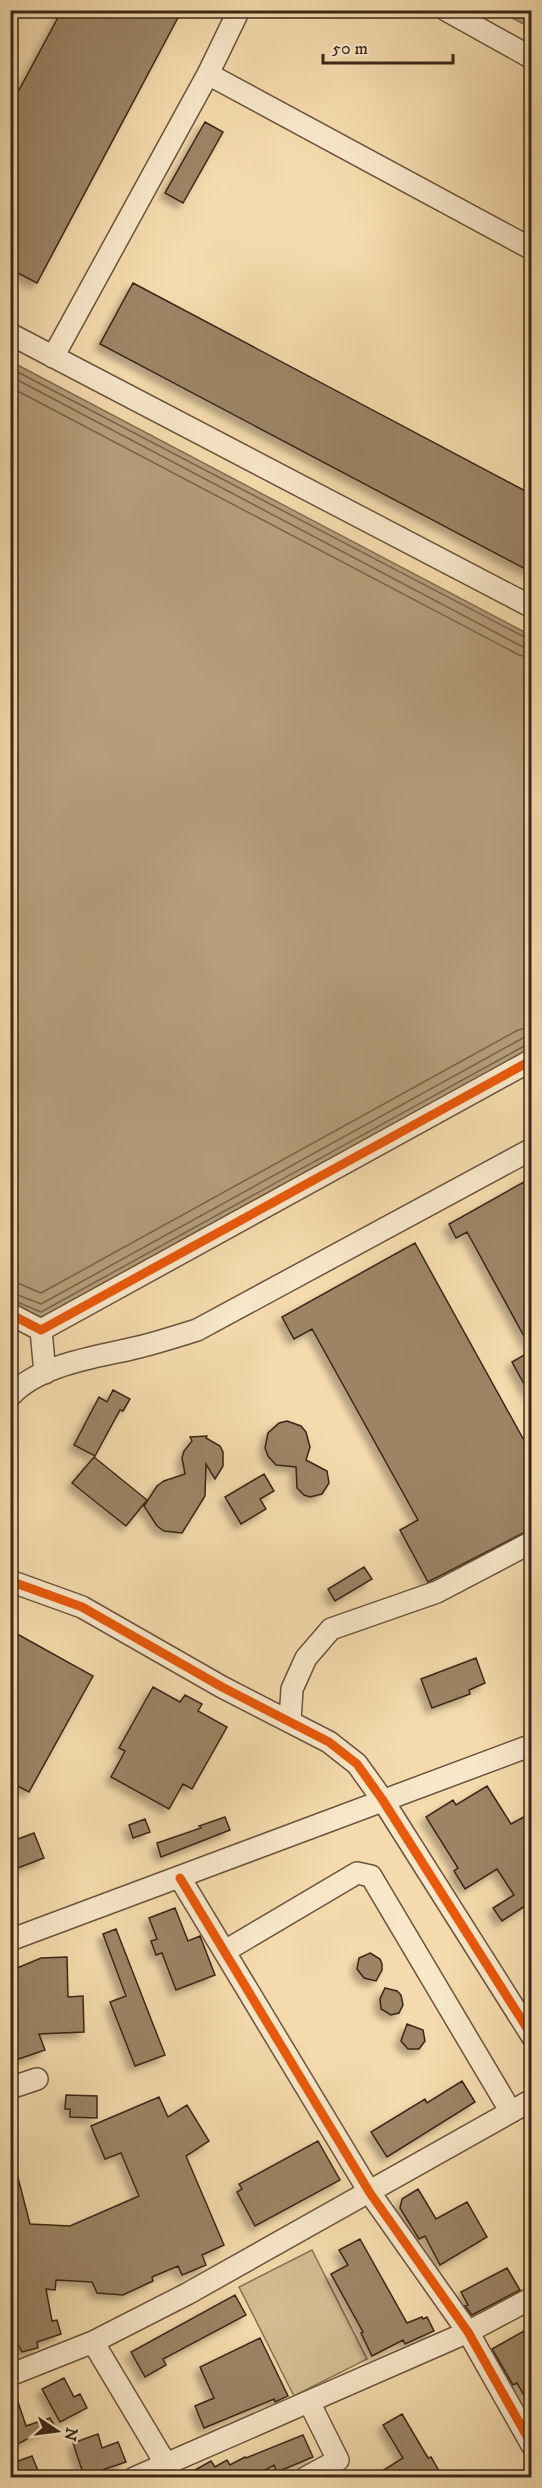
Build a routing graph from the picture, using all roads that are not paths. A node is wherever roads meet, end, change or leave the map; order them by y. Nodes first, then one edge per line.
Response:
1 (239, 10) edge
2 (446, 10) edge
3 (531, 58) edge
4 (208, 74) junction
5 (531, 249) edge
6 (10, 334) edge
7 (53, 357) junction
8 (531, 607) edge
9 (531, 1060) edge
10 (531, 1149) edge
11 (10, 1314) edge
12 (40, 1330) junction
13 (45, 1373) junction
14 (10, 1396) edge
15 (531, 1542) edge
16 (10, 1581) edge
17 (290, 1721) junction
18 (531, 1745) edge
19 (382, 1799) junction
20 (180, 1878) junction
21 (10, 1940) edge
22 (225, 1951) junction
23 (531, 2036) edge
24 (37, 2079) dead end
25 (10, 2088) edge
26 (531, 2100) edge
27 (511, 2112) junction
28 (370, 2193) junction
29 (531, 2298) edge
30 (468, 2332) junction
31 (93, 2342) junction
32 (10, 2375) edge
33 (309, 2402) junction
34 (531, 2445) edge
35 (170, 2471) edge
36 (134, 2478) edge
37 (305, 2478) edge

1 - 4 street
2 - 3 street
4 - 5 street
4 - 7 street
6 - 7 street
7 - 8 street
9 - 12 street
10 - 13 street
11 - 12 street
12 - 13 street
13 - 14 street
15 - 17 street
16 - 17 street
17 - 19 street
18 - 19 street
19 - 20 street
19 - 23 street
20 - 21 street
20 - 22 street
22 - 27 street
22 - 28 street
24 - 25 street
26 - 27 street
27 - 28 street
28 - 30 street
28 - 31 street
29 - 30 street
30 - 33 street
30 - 34 street
31 - 32 street
31 - 35 street
33 - 35 street
33 - 37 street
35 - 36 street

